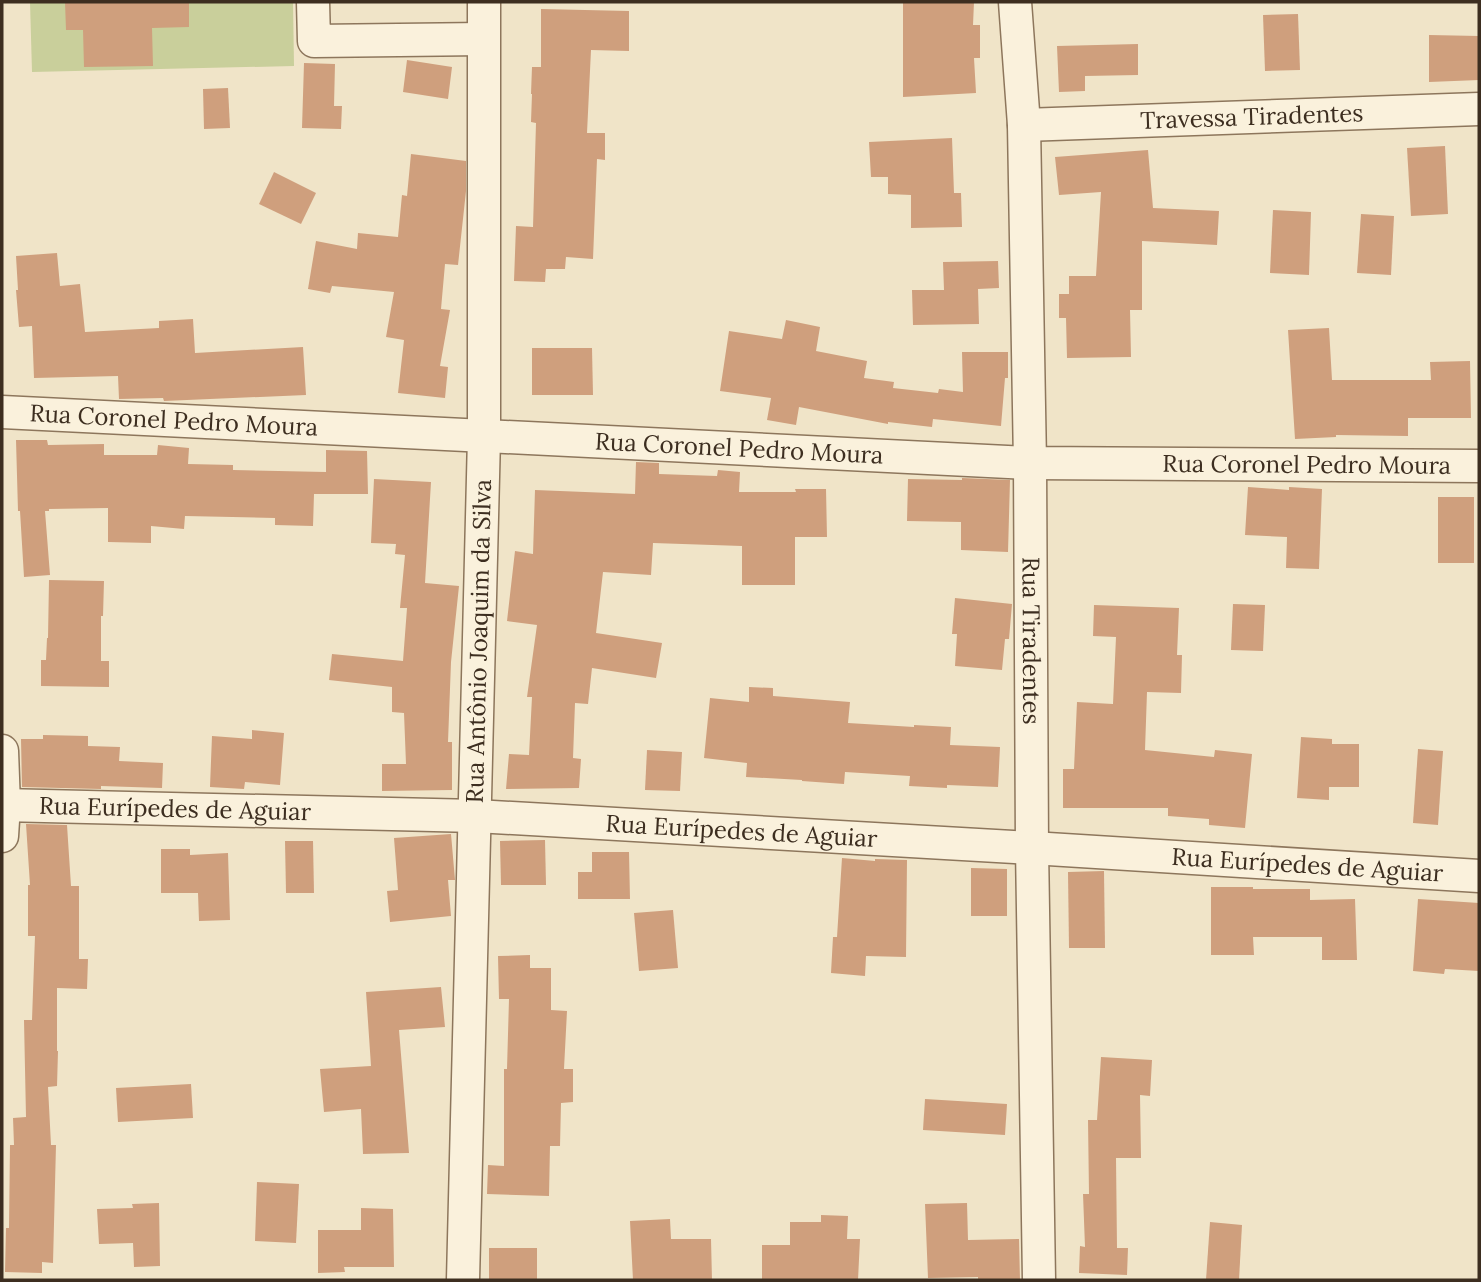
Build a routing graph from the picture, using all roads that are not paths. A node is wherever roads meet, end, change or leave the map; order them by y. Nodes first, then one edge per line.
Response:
1 (313, 2) edge
2 (484, 2) edge
3 (1015, 2) edge
4 (483, 39) junction
5 (1479, 109) edge
6 (1024, 125) junction
7 (2, 412) edge
8 (484, 436) junction
9 (1030, 463) junction
10 (1479, 466) edge
11 (2, 751) edge
12 (3, 805) edge
13 (475, 816) junction
14 (2, 836) edge
15 (1031, 848) junction
16 (1479, 877) edge
17 (463, 1280) edge
18 (1039, 1280) edge

1 - 4 street
2 - 4 street, Rua Antônio Joaquim da Silva
3 - 6 street, Rua Tiradentes
4 - 8 street, Rua Antônio Joaquim da Silva
5 - 6 street, Travessa Tiradentes
6 - 9 street, Rua Tiradentes
7 - 8 street, Rua Coronel Pedro Moura
8 - 9 street, Rua Coronel Pedro Moura
8 - 13 street, Rua Antônio Joaquim da Silva
9 - 10 street, Rua Coronel Pedro Moura
9 - 15 street, Rua Tiradentes
11 - 12 street
12 - 13 street, Rua Eurípedes de Aguiar
12 - 14 street
13 - 15 street, Rua Eurípedes de Aguiar
13 - 17 street, Rua Antônio Joaquim da Silva
15 - 16 street, Rua Eurípedes de Aguiar
15 - 18 street, Rua Tiradentes

